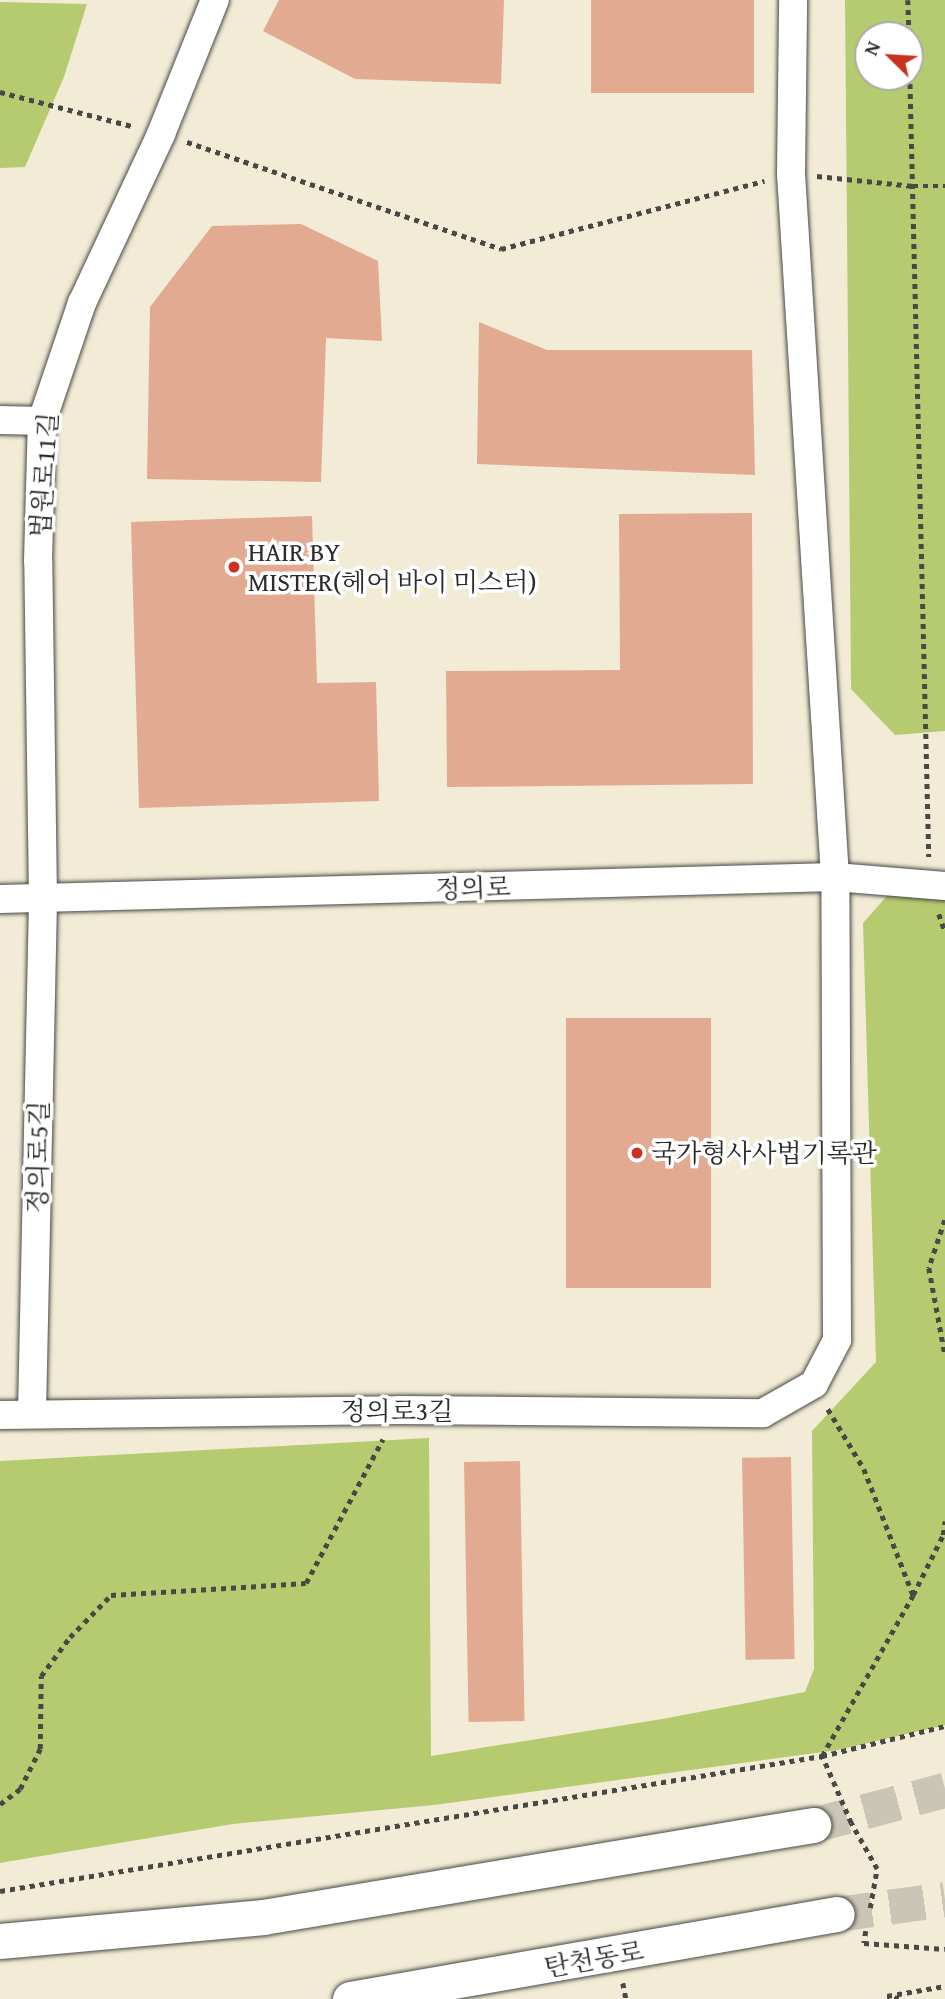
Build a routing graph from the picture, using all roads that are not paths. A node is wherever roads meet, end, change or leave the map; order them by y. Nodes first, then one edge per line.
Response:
1 (215, 0) edge
2 (793, 0) edge
3 (0, 420) edge
4 (42, 421) junction
5 (835, 877) junction
6 (937, 886) edge
7 (0, 899) edge
8 (43, 900) junction
9 (32, 1413) junction
10 (0, 1415) edge
11 (813, 1825) tunnel mouth
12 (837, 1914) tunnel mouth
13 (0, 1941) edge
14 (351, 1999) edge

1 - 4 street, 법원로11길
2 - 5 street
3 - 4 street
4 - 8 street, 법원로11길
5 - 6 street, 정의로
5 - 8 street, 정의로
5 - 9 street, 정의로3길
7 - 8 street, 정의로
8 - 9 street, 정의로5길
9 - 10 street, 정의로3길
11 - 13 street
12 - 14 street, 탄천동로

